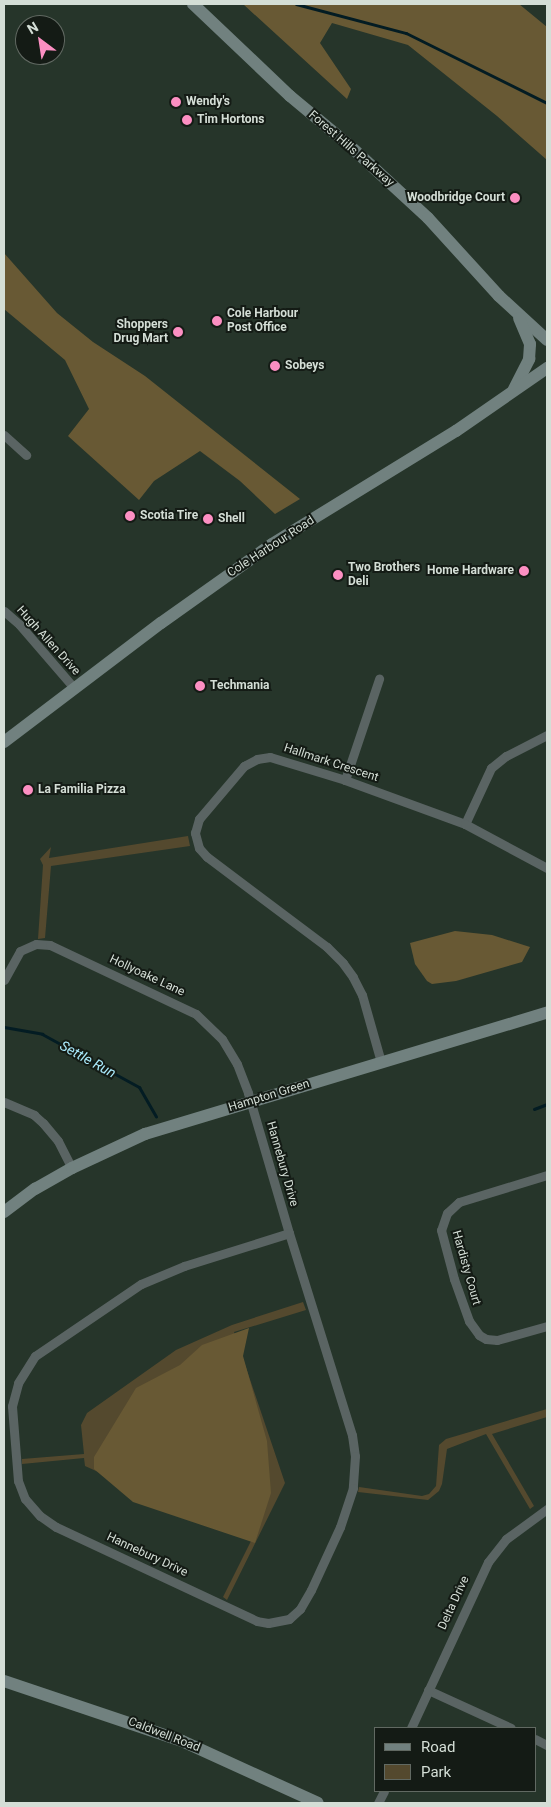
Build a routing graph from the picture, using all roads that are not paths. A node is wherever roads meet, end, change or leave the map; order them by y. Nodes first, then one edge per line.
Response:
1 (193, 4) edge
2 (517, 313) junction
3 (547, 340) edge
4 (547, 368) edge
5 (512, 392) junction
6 (4, 434) edge
7 (26, 455) dead end
8 (4, 610) edge
9 (379, 679) dead end
10 (74, 688) junction
11 (547, 735) edge
12 (4, 742) edge
13 (345, 780) junction
14 (465, 824) junction
15 (547, 868) edge
16 (4, 980) edge
17 (547, 1013) edge
18 (381, 1062) junction
19 (4, 1102) edge
20 (251, 1102) junction
21 (72, 1168) junction
22 (547, 1175) edge
23 (4, 1212) edge
24 (289, 1233) junction
25 (547, 1326) edge
26 (546, 1512) edge
27 (4, 1681) edge
28 (428, 1690) junction
29 (411, 1727) edge
30 (509, 1727) edge
31 (318, 1803) edge

1 - 2 main road, Forest Hills Parkway
2 - 3 main road, Forest Hills Parkway
2 - 5 main road
4 - 5 main road, Cole Harbour Road
5 - 10 main road, Cole Harbour Road
6 - 7 street
8 - 10 street, Hugh Allen Drive
9 - 13 street
10 - 12 main road, Cole Harbour Road
11 - 14 street
13 - 14 street, Hallmark Crescent
13 - 18 street, Hallmark Crescent
14 - 15 street, Hallmark Crescent
16 - 20 street, Hollyoake Lane
17 - 18 main road, Hampton Green
18 - 20 main road, Hampton Green
19 - 21 street
20 - 21 main road, Hampton Green
20 - 24 street, Hannebury Drive
21 - 23 main road, Hampton Green
22 - 25 street, Hardisty Court
24 - 24 street, Hannebury Drive
26 - 28 street, Delta Drive
27 - 31 main road, Caldwell Road
28 - 29 street, Delta Drive
28 - 30 street

